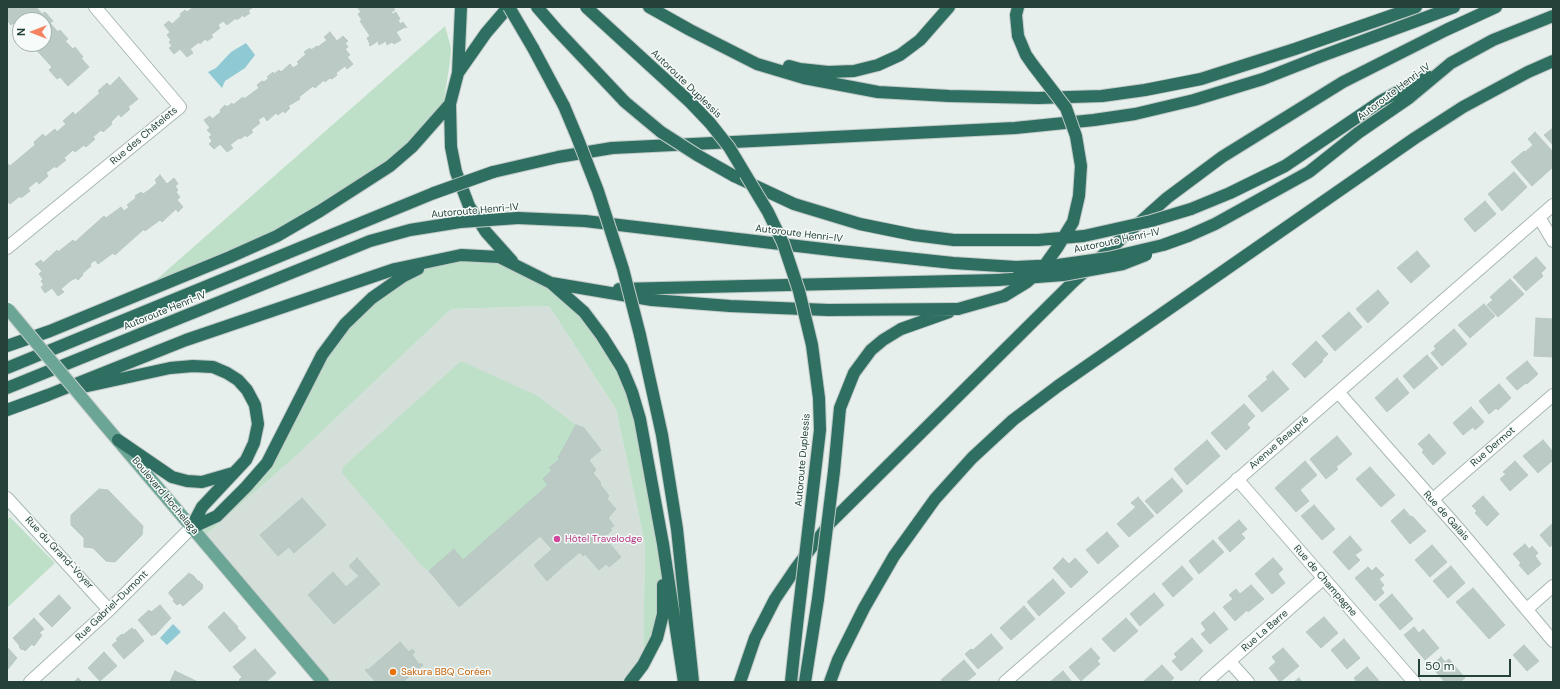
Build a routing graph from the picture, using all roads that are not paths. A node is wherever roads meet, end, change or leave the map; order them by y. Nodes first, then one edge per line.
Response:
1 (95, 7) edge
2 (461, 7) edge
3 (510, 7) edge
4 (537, 7) edge
5 (586, 7) edge
6 (649, 7) edge
7 (949, 7) edge
8 (1018, 7) edge
9 (1416, 7) edge
10 (1454, 7) edge
11 (1496, 7) edge
12 (1553, 16) edge
13 (719, 45) junction
14 (1553, 61) edge
15 (1451, 63) junction
16 (458, 73) junction
17 (450, 104) junction
18 (1553, 206) edge
19 (1539, 217) junction
20 (1553, 241) edge
21 (1163, 245) junction
22 (7, 248) edge
23 (434, 261) junction
24 (516, 266) junction
25 (551, 283) junction
26 (594, 290) junction
27 (7, 308) edge
28 (958, 309) junction
29 (7, 346) edge
30 (7, 368) edge
31 (7, 388) edge
32 (1338, 392) junction
33 (48, 395) junction
34 (1553, 395) edge
35 (7, 410) edge
36 (118, 440) junction
37 (234, 472) junction
38 (1237, 480) junction
39 (7, 498) edge
40 (1432, 500) junction
41 (191, 528) junction
42 (663, 544) junction
43 (1323, 579) junction
44 (1553, 586) edge
45 (1526, 609) junction
46 (109, 610) junction
47 (1553, 641) edge
48 (1230, 662) junction
49 (30, 682) edge
50 (323, 682) edge
51 (630, 682) edge
52 (684, 682) edge
53 (694, 682) edge
54 (740, 682) edge
55 (791, 682) edge
56 (805, 682) edge
57 (830, 682) edge
58 (1005, 682) edge
59 (1206, 682) edge
60 (1248, 682) edge
61 (1414, 682) edge

1 - 22 street, Rue des Châtelets
2 - 16 highway
3 - 16 highway
3 - 53 highway, bridge
4 - 15 highway, bridge
5 - 55 highway, Autoroute Duplessis, bridge
6 - 13 highway
7 - 13 highway
8 - 28 highway, bridge
9 - 13 highway
10 - 30 highway, Autoroute Henri-IV, bridge
11 - 54 highway
12 - 15 highway, Autoroute Henri-IV
14 - 57 highway
15 - 21 highway, Autoroute Henri-IV, bridge
16 - 17 highway
17 - 24 highway
17 - 29 highway
18 - 19 street, Avenue Beaupré
19 - 20 street
19 - 32 street, Avenue Beaupré
21 - 26 highway, bridge
21 - 31 highway, Autoroute Henri-IV, bridge
23 - 24 highway
23 - 33 highway
23 - 41 highway
24 - 25 highway
25 - 26 highway
25 - 42 highway
26 - 28 highway
27 - 36 main road, Boulevard Hochelaga, bridge
28 - 56 highway, bridge
32 - 38 street, Avenue Beaupré
32 - 40 street, Rue de Galais
33 - 35 highway
33 - 37 highway
34 - 40 street, Rue Dermot
36 - 37 highway
36 - 41 main road, Boulevard Hochelaga
37 - 41 highway
38 - 43 street, Rue de Champagne
38 - 58 street, Avenue Beaupré
39 - 46 street, Rue du Grand-Voyer
40 - 45 street, Rue de Galais
41 - 46 street, Rue Gabriel-Dumont
41 - 50 main road, Boulevard Hochelaga
42 - 51 highway
42 - 52 highway
43 - 48 street, Rue La Barre
43 - 61 street, Rue de Champagne
44 - 45 street
45 - 47 street, Rue de Galais
46 - 49 street, Rue Gabriel-Dumont
48 - 59 street, Rue La Barre
48 - 60 street

